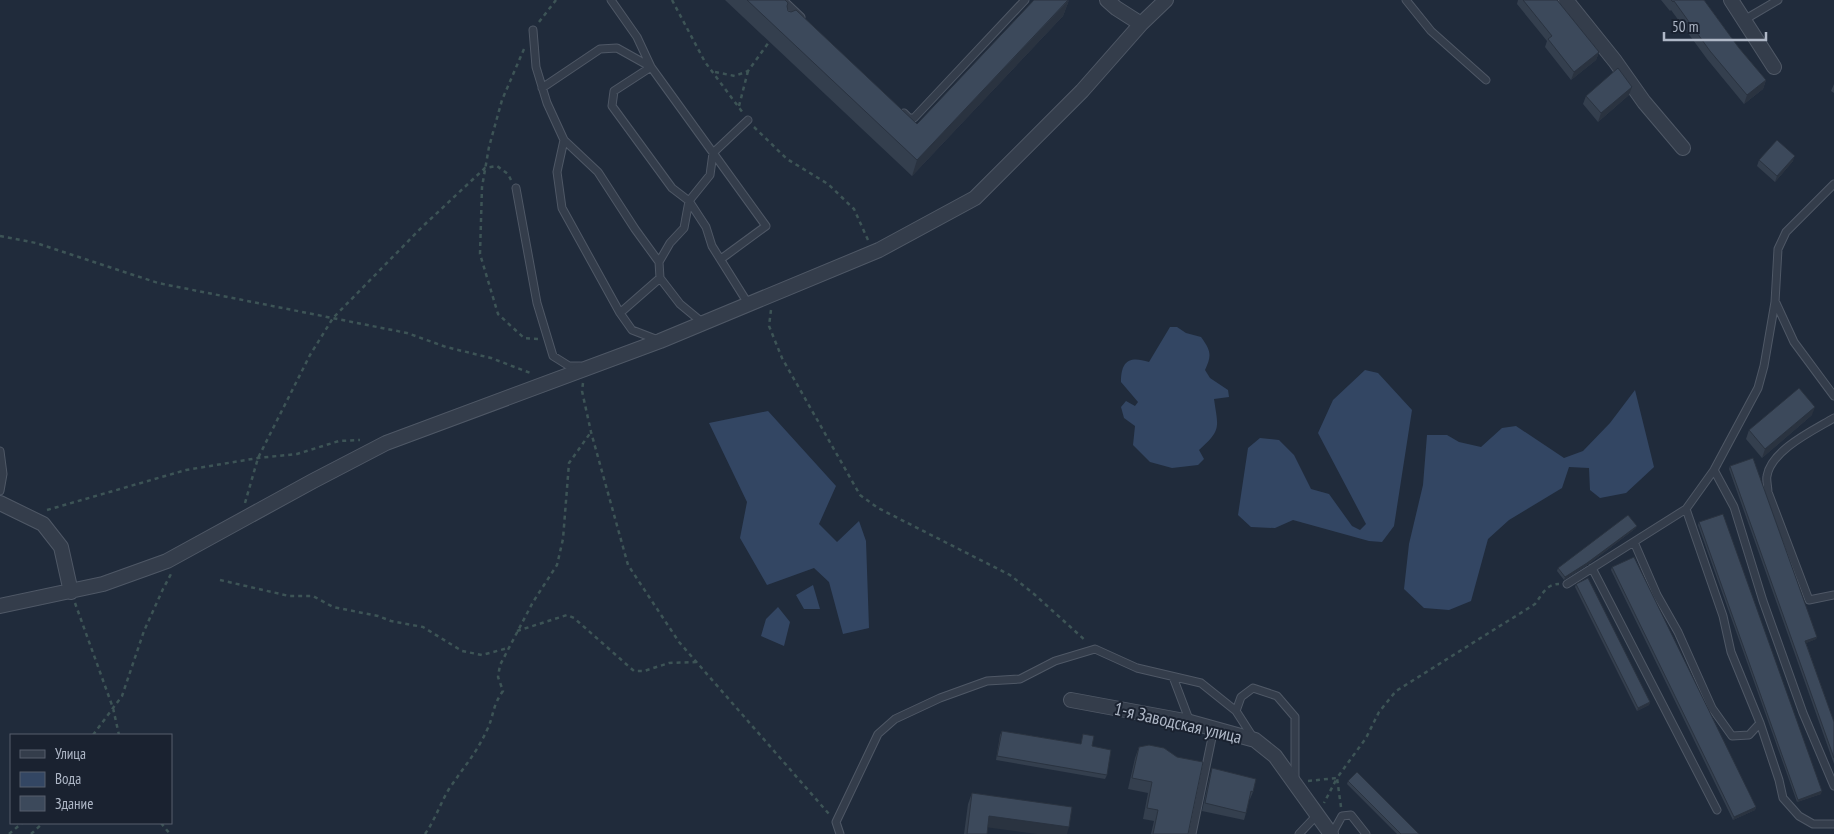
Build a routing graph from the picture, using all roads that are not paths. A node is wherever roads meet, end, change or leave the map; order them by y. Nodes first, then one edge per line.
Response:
1 (611, 0) edge
2 (783, 0) edge
3 (1026, 0) edge
4 (1106, 0) edge
5 (1166, 0) edge
6 (1406, 0) edge
7 (1566, 0) edge
8 (1731, 0) edge
9 (1778, 0) edge
10 (1744, 20) junction
11 (1141, 24) junction
12 (810, 25) edge
13 (533, 30) road end
14 (652, 67) junction
15 (1774, 67) dead end
16 (1486, 80) dead end
17 (542, 88) junction
18 (895, 105) edge
19 (748, 120) road end
20 (564, 140) junction
21 (1683, 148) dead end
22 (713, 153) junction
23 (1834, 184) edge
24 (516, 188) road end
25 (689, 200) junction
26 (720, 259) junction
27 (659, 262) junction
28 (660, 278) junction
29 (1775, 302) junction
30 (750, 305) junction
31 (620, 313) junction
32 (704, 324) junction
33 (660, 341) junction
34 (592, 366) junction
35 (1834, 396) edge
36 (1834, 418) edge
37 (0, 451) edge
38 (1714, 470) junction
39 (0, 491) edge
40 (0, 504) edge
41 (1686, 509) junction
42 (1634, 542) junction
43 (1592, 568) junction
44 (1567, 584) road end
45 (72, 592) junction
46 (1834, 595) edge
47 (0, 606) edge
48 (1173, 677) junction
49 (1070, 700) dead end
50 (1236, 711) junction
51 (1190, 722) junction
52 (1760, 723) junction
53 (1214, 728) junction
54 (1255, 740) junction
55 (1294, 783) junction
56 (1834, 786) edge
57 (1718, 810) dead end
58 (1317, 815) junction
59 (1834, 824) edge
60 (840, 834) edge
61 (1192, 834) edge
62 (1299, 834) edge
63 (1332, 834) edge
64 (1366, 834) edge

1 - 14 lane
2 - 12 lane
3 - 18 lane
4 - 11 street
5 - 11 street
6 - 16 lane
7 - 21 street
8 - 10 street
9 - 10 lane
10 - 15 street
11 - 30 street
13 - 17 lane
14 - 17 lane
14 - 22 lane
14 - 25 lane
17 - 20 lane
19 - 22 lane
20 - 27 lane
20 - 31 lane
22 - 25 lane
22 - 26 lane
23 - 29 lane
24 - 34 lane
25 - 26 lane
25 - 27 lane
26 - 30 lane
27 - 28 lane
28 - 31 lane
28 - 32 lane
29 - 35 lane
29 - 38 lane
30 - 32 street
31 - 33 lane
32 - 33 street
33 - 34 street
34 - 45 street
36 - 46 lane
37 - 39 lane
38 - 41 lane
38 - 56 lane
40 - 45 street
41 - 42 lane
41 - 52 lane
42 - 43 lane
42 - 52 lane
43 - 44 lane
43 - 57 lane
45 - 47 street
48 - 50 lane
48 - 51 lane
48 - 60 lane
49 - 51 street, 1-я Заводская улица
50 - 54 lane
50 - 55 lane
51 - 53 street, 1-я Заводская улица
52 - 59 lane
53 - 54 street, 1-я Заводская улица
53 - 61 lane
54 - 55 street, 1-я Заводская улица
55 - 58 street, 1-я Заводская улица
58 - 62 lane
58 - 63 street, 1-я Заводская улица
63 - 64 lane

